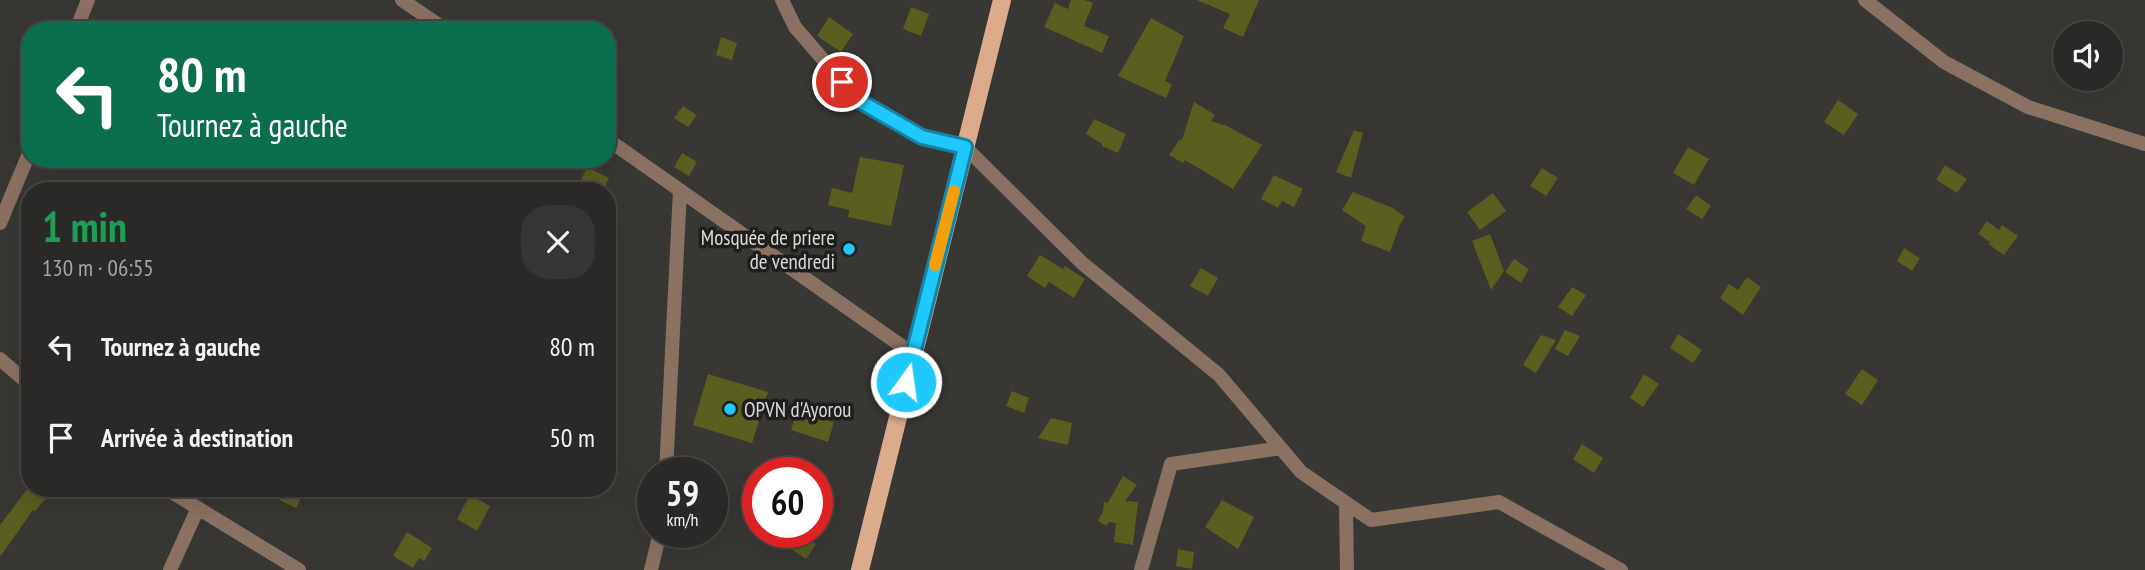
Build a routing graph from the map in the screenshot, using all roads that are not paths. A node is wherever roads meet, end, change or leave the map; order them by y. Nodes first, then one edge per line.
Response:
1 (88, 0) edge
2 (782, 0) edge
3 (1002, 0) edge
4 (1865, 0) edge
5 (409, 2) edge
6 (80, 21) edge
7 (434, 21) edge
8 (2145, 144) edge
9 (616, 145) edge
10 (965, 147) junction
11 (23, 168) edge
12 (680, 190) junction
13 (0, 223) edge
14 (913, 355) junction
15 (0, 359) edge
16 (21, 377) edge
17 (1281, 448) junction
18 (667, 457) edge
19 (180, 497) edge
20 (1346, 504) junction
21 (198, 508) junction
22 (656, 548) edge
23 (1613, 567) edge
24 (170, 570) edge
25 (299, 570) edge
26 (650, 570) edge
27 (860, 570) edge
28 (1141, 570) edge
29 (1347, 570) edge

1 - 6 street
2 - 10 street
3 - 10 main road
4 - 8 street
5 - 7 street
9 - 12 street
10 - 14 main road
10 - 17 street
11 - 13 street
12 - 14 street
12 - 18 street
14 - 27 main road
15 - 16 street
17 - 20 street
17 - 28 street
19 - 21 street
20 - 23 street
20 - 29 street
21 - 24 street
21 - 25 street
22 - 26 street

